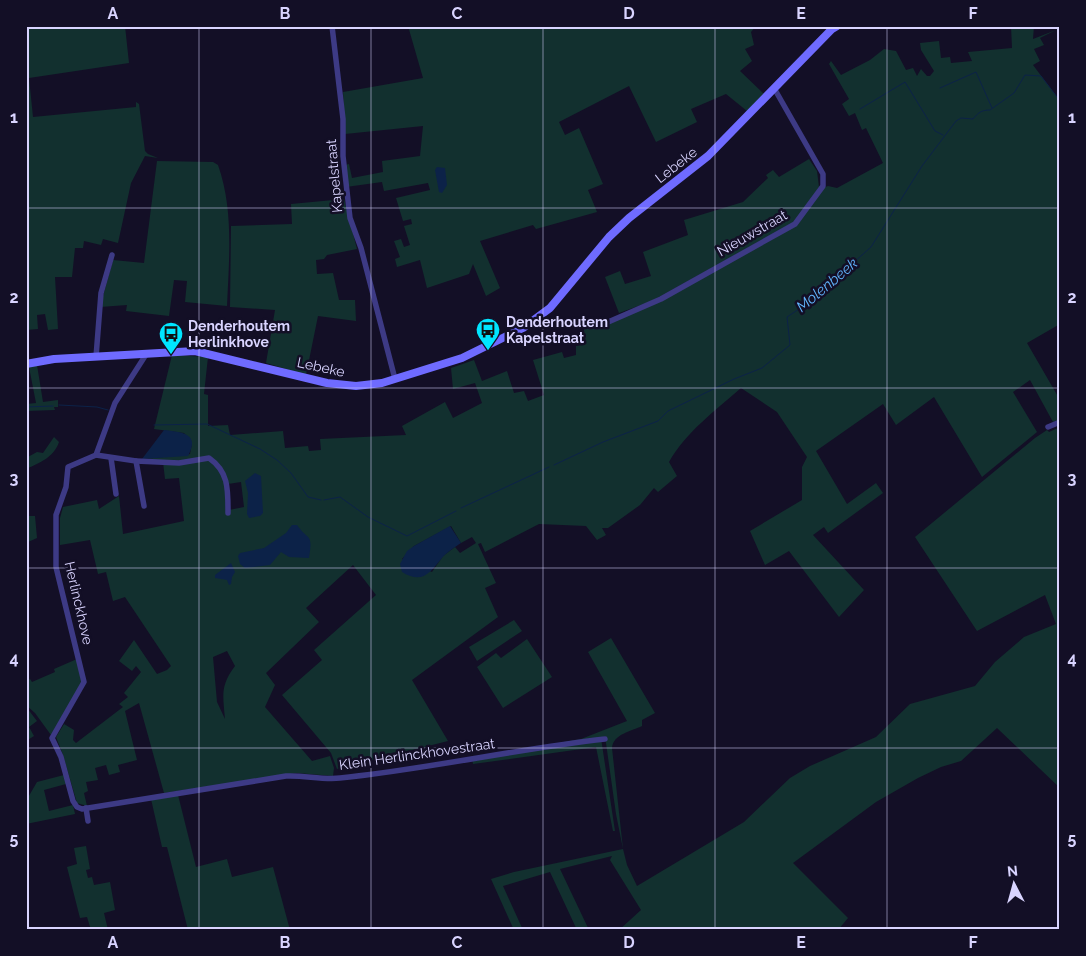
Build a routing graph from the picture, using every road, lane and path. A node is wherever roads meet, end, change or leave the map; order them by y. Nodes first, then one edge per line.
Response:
1 (332, 26) edge
2 (837, 26) edge
3 (774, 88) junction
4 (112, 256) dead end
5 (635, 310) joint
6 (531, 323) junction
7 (147, 353) junction
8 (96, 357) junction
9 (26, 364) edge
10 (395, 379) junction
11 (1060, 422) edge
12 (1048, 427) dead end
13 (96, 455) junction
14 (111, 458) junction
15 (136, 461) junction
16 (116, 494) dead end
17 (144, 506) dead end
18 (228, 512) dead end
19 (604, 739) dead end
20 (86, 808) junction
21 (88, 821) dead end

1 - 10 street, Kapelstraat
2 - 3 street, Lebeke
3 - 5 street, Nieuwstraat
3 - 6 street, Lebeke
4 - 8 street
5 - 6 street, Lebeke
6 - 10 street, Lebeke
7 - 8 street, Lebeke
7 - 10 street, Lebeke
7 - 13 street
8 - 9 street, Lebeke
11 - 12 street
13 - 14 street
13 - 20 street, Herlinckhove
14 - 15 street
14 - 16 street
15 - 17 street
15 - 18 street
19 - 20 street, Klein Herlinckhovestraat
20 - 21 street

